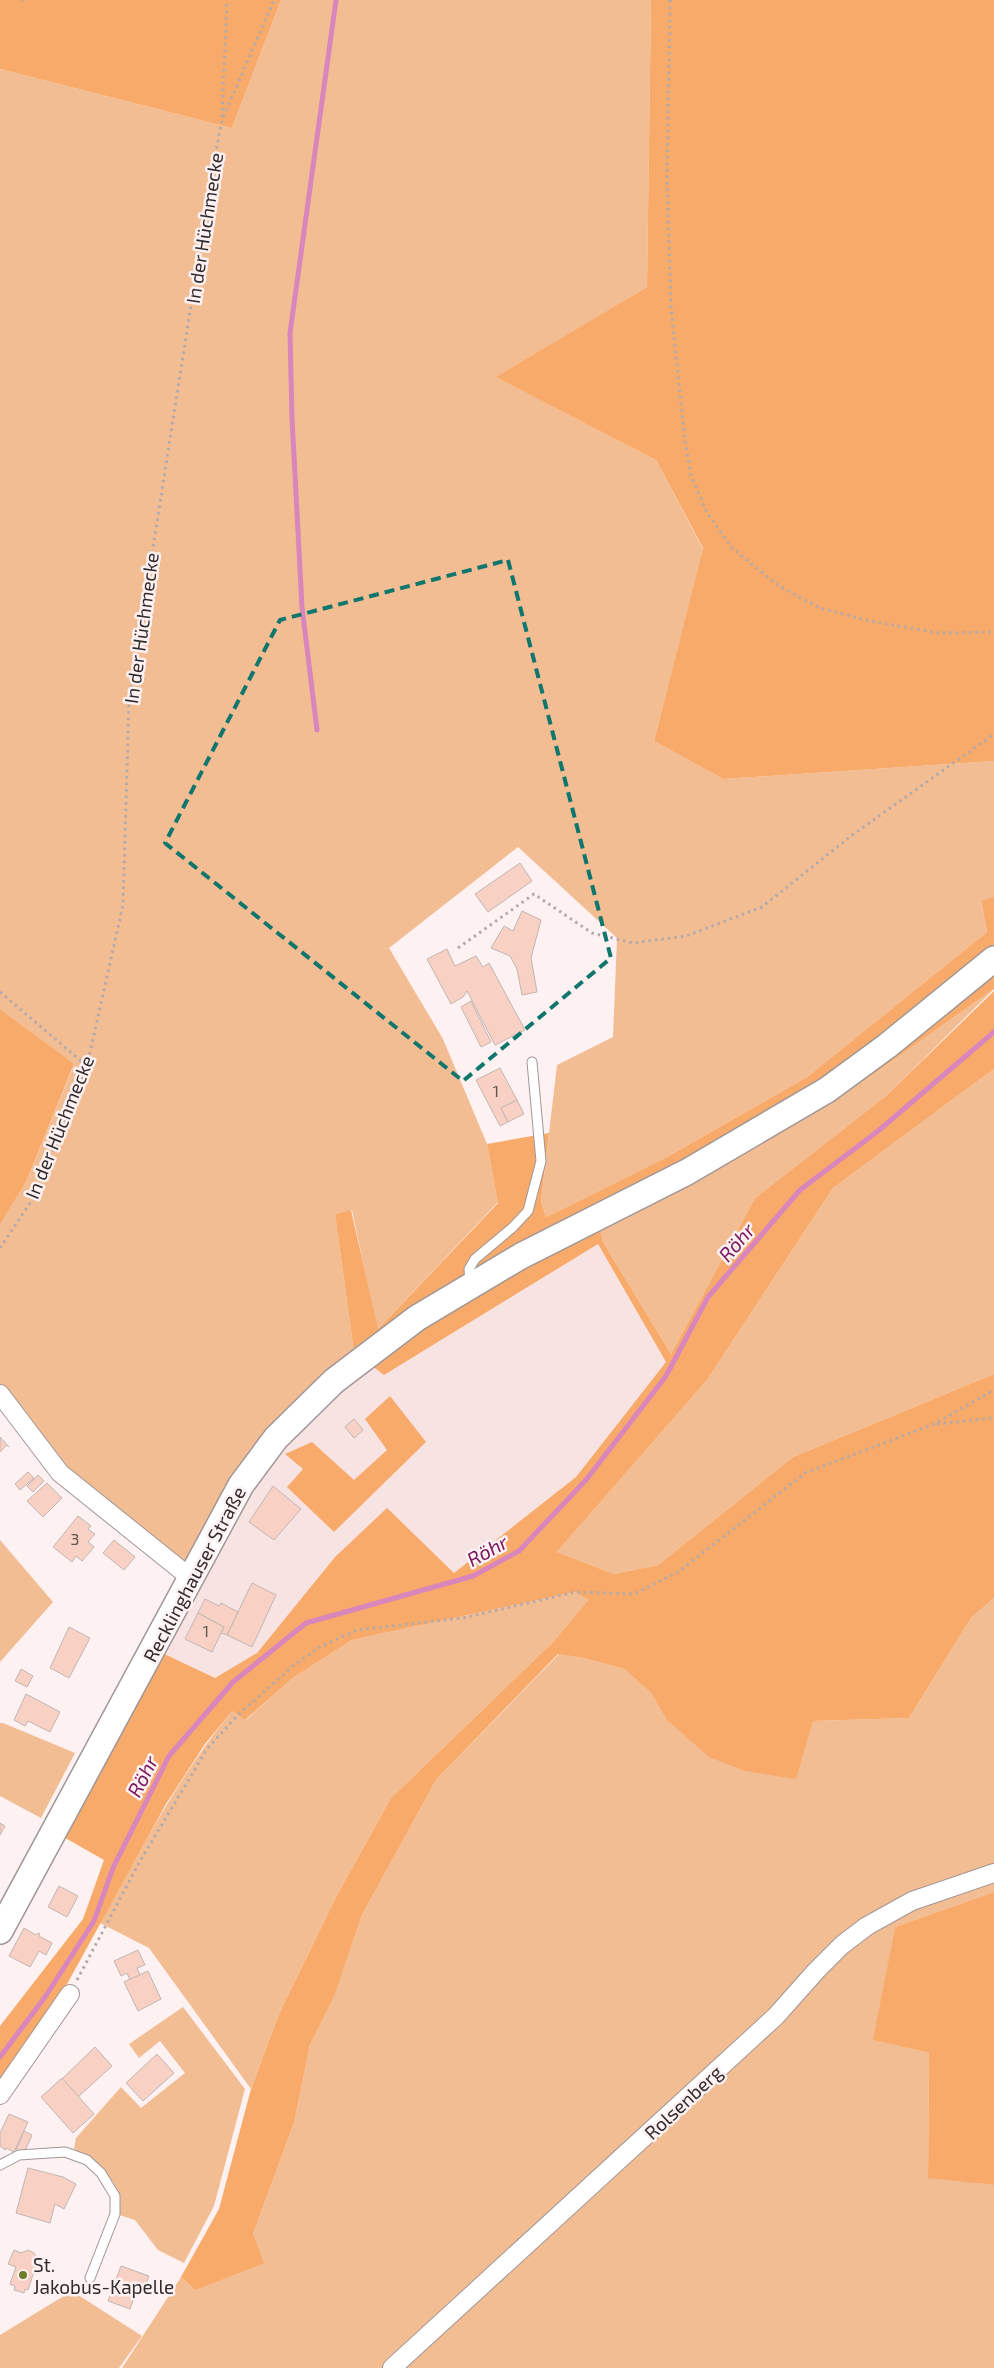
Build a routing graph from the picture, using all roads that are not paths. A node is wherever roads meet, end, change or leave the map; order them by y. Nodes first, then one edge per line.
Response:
1 (994, 959) edge
2 (532, 1062) dead end
3 (470, 1285) junction
4 (0, 1394) edge
5 (192, 1579) junction
6 (994, 1873) edge
7 (0, 1931) edge
8 (70, 1994) road end
9 (0, 2095) edge
10 (0, 2166) edge
11 (90, 2278) dead end
12 (392, 2368) edge

1 - 3 main road, Recklinghauser Straße
2 - 3 lane
3 - 5 main road, Recklinghauser Straße
4 - 5 street
5 - 7 main road, Recklinghauser Straße
6 - 12 street, Rolsenberg
8 - 9 street
10 - 11 lane

